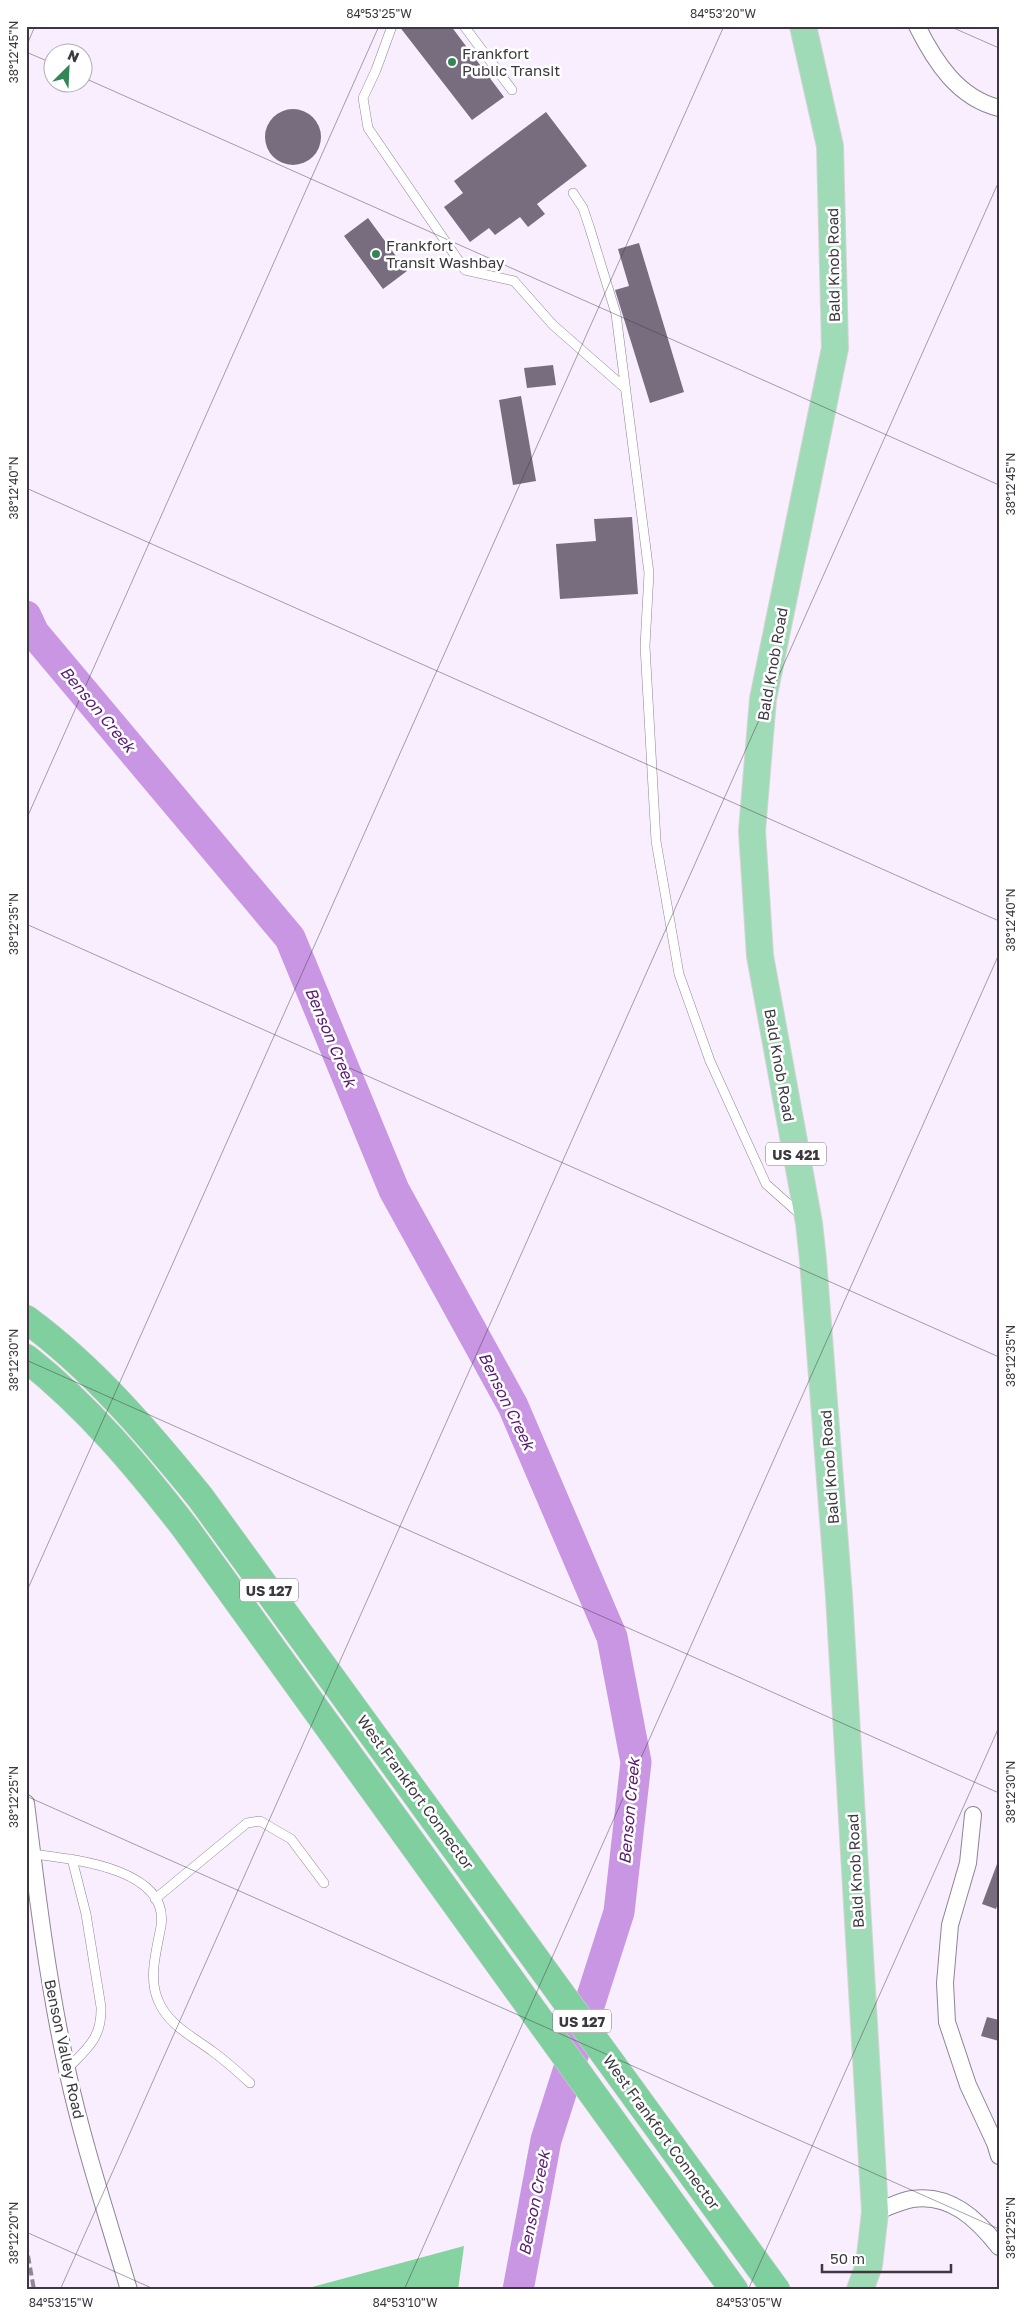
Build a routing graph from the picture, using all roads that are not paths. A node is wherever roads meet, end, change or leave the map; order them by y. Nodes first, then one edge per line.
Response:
1 (392, 26) edge
2 (464, 26) edge
3 (803, 26) edge
4 (917, 26) edge
5 (512, 90) dead end
6 (999, 108) edge
7 (573, 193) dead end
8 (626, 389) junction
9 (809, 1223) junction
10 (28, 1320) edge
11 (29, 1360) edge
12 (26, 1803) edge
13 (973, 1815) dead end
14 (33, 1854) junction
15 (72, 1859) junction
16 (324, 1884) dead end
17 (155, 1899) junction
18 (67, 2069) junction
19 (250, 2083) dead end
20 (998, 2147) edge
21 (875, 2212) junction
22 (999, 2247) edge
23 (130, 2290) edge
24 (734, 2290) edge
25 (776, 2290) edge
26 (860, 2290) edge

1 - 8 lane
2 - 5 lane
3 - 9 main road, Bald Knob Road / US 421
4 - 6 street
7 - 8 lane
8 - 9 lane
9 - 21 main road, Bald Knob Road / US 421
10 - 25 highway, West Frankfort Connector / US 127
11 - 24 highway, US 127
12 - 14 street, Benson Valley Road
13 - 20 street
14 - 15 lane
14 - 18 street, Benson Valley Road
15 - 17 lane
15 - 18 lane
16 - 17 lane
17 - 19 lane
18 - 23 street, Benson Valley Road
21 - 22 street
21 - 26 main road, Bald Knob Road / US 421

